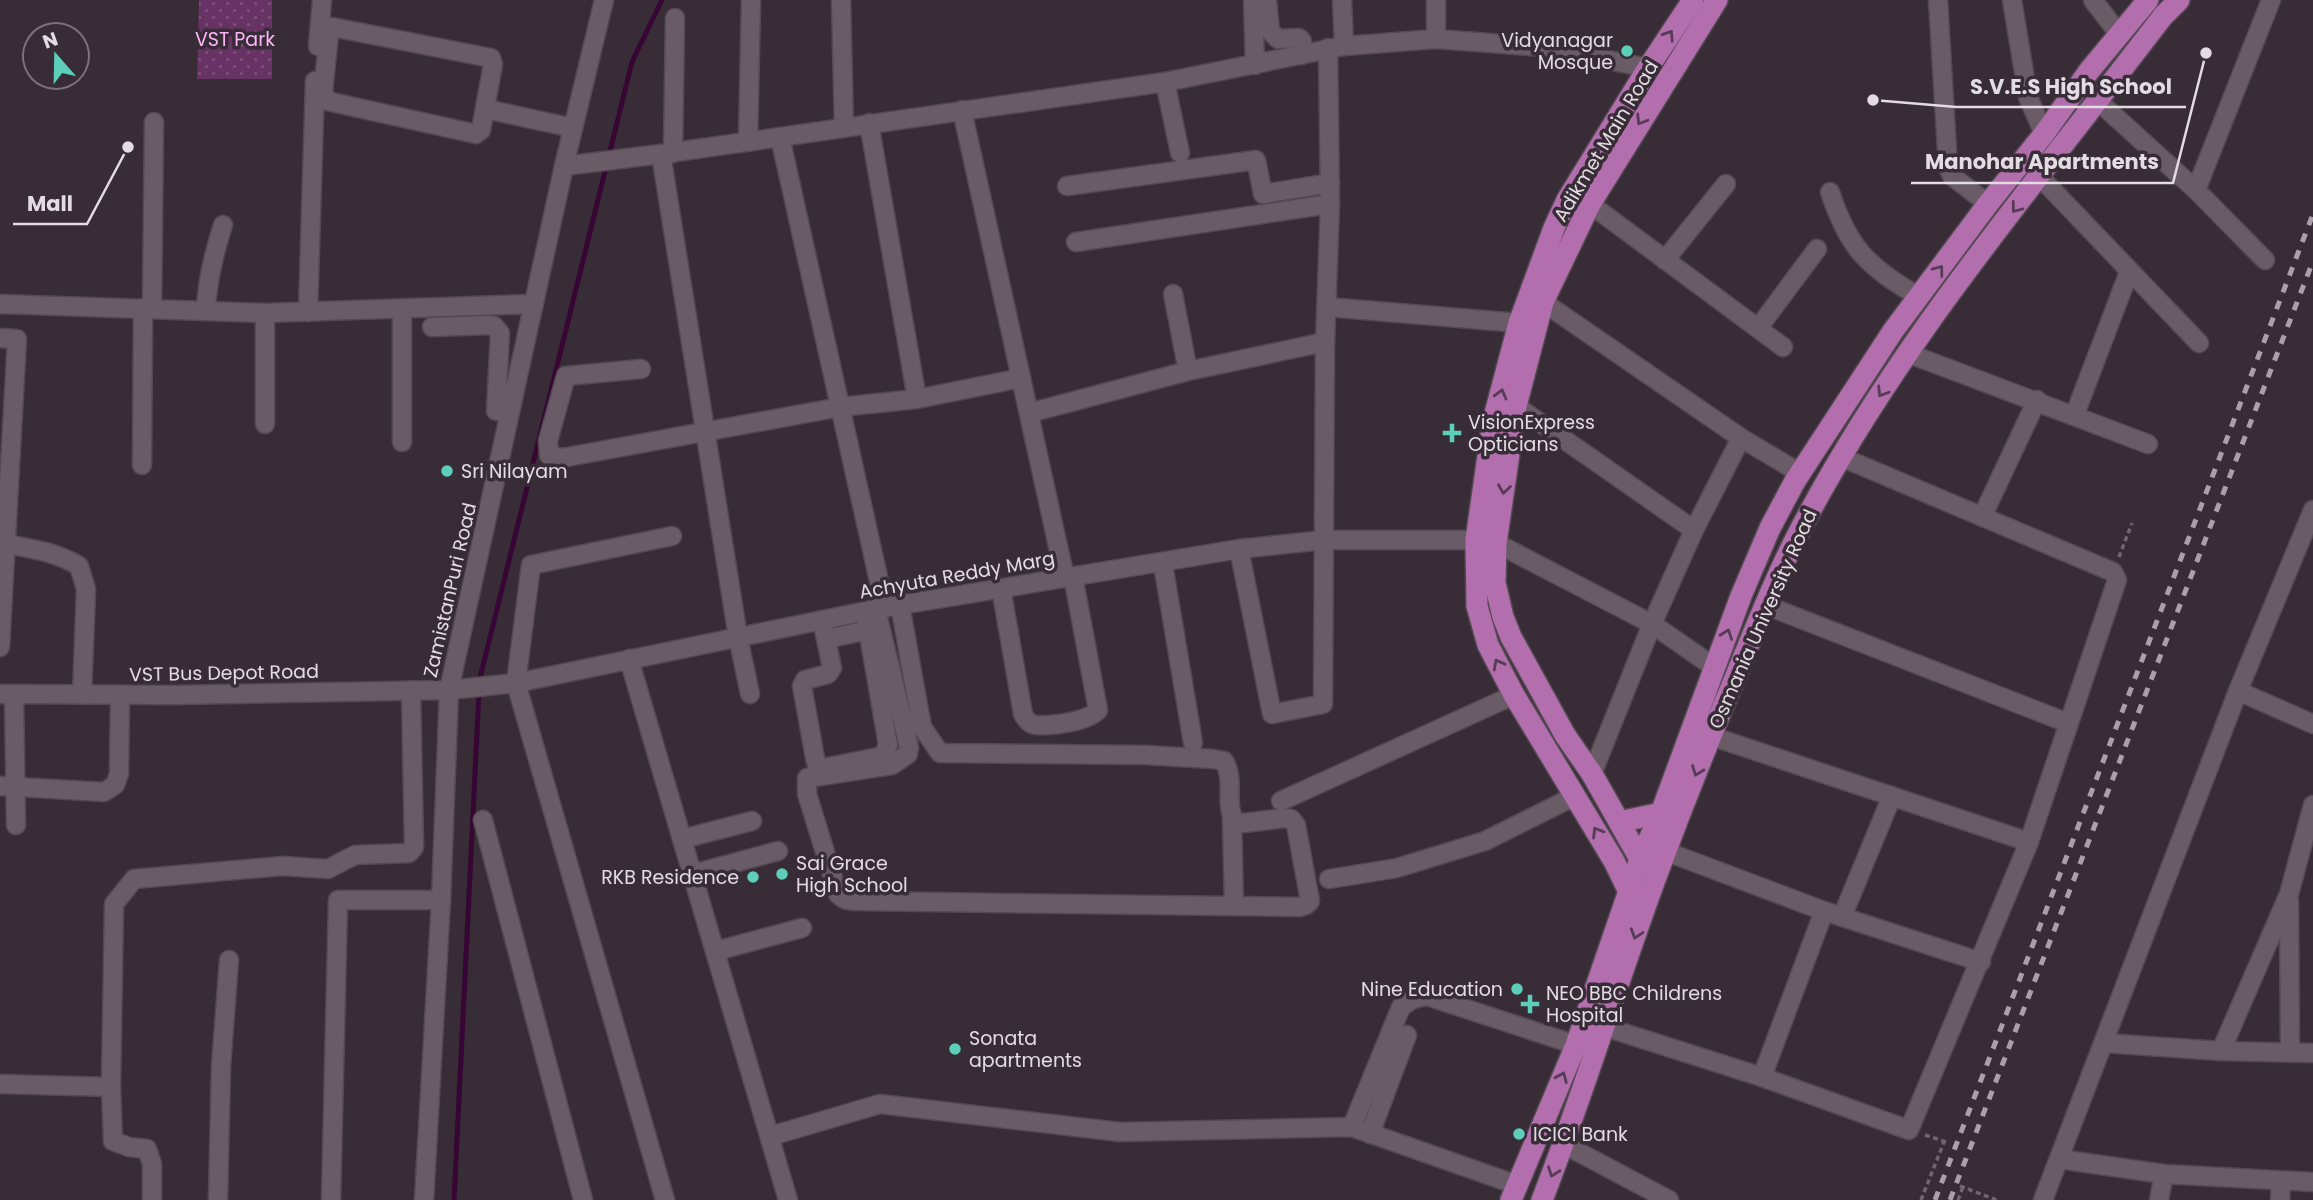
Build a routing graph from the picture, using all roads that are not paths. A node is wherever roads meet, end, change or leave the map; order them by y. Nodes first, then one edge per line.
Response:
1 (322, 0) edge
2 (604, 0) edge
3 (751, 0) edge
4 (841, 0) edge
5 (1253, 0) edge
6 (1267, 0) edge
7 (1342, 0) edge
8 (1436, 0) edge
9 (1693, 0) edge
10 (1717, 0) edge
11 (1938, 0) edge
12 (2012, 0) edge
13 (2093, 0) edge
14 (2148, 0) edge
15 (2179, 0) edge
16 (2270, 0) edge
17 (2130, 8) edge
18 (675, 18) dead end
19 (2119, 34) junction
20 (1436, 39) junction
21 (1336, 47) junction
22 (1303, 55) junction
23 (1255, 65) junction
24 (1648, 68) junction
25 (1165, 82) junction
26 (2098, 101) junction
27 (486, 109) junction
28 (962, 110) junction
29 (154, 122) dead end
30 (869, 123) junction
31 (844, 127) junction
32 (573, 128) junction
33 (2045, 134) junction
34 (780, 137) junction
35 (748, 142) junction
36 (1180, 152) dead end
37 (667, 153) junction
38 (564, 166) junction
39 (2039, 176) junction
40 (1330, 183) junction
41 (1726, 184) dead end
42 (1067, 186) dead end
43 (2196, 190) junction
44 (1830, 192) dead end
45 (1330, 204) junction
46 (1590, 204) junction
47 (1988, 204) junction
48 (223, 225) dead end
49 (1076, 242) dead end
50 (1817, 250) dead end
51 (1665, 260) junction
52 (2265, 260) dead end
53 (2129, 272) junction
54 (1173, 294) dead end
55 (1919, 297) junction
56 (1543, 302) junction
57 (0, 304) edge
58 (534, 304) junction
59 (483, 306) junction
60 (1327, 307) junction
61 (148, 308) junction
62 (206, 310) junction
63 (309, 312) junction
64 (402, 312) junction
65 (265, 313) junction
66 (1519, 323) junction
67 (484, 326) junction
68 (432, 327) dead end
69 (1759, 327) junction
70 (0, 338) edge
71 (1325, 342) junction
72 (2199, 343) dead end
73 (1783, 347) dead end
74 (1907, 352) junction
75 (641, 369) dead end
76 (1188, 371) junction
77 (498, 372) junction
78 (520, 372) junction
79 (1021, 378) junction
80 (917, 399) junction
81 (2037, 400) junction
82 (1516, 406) junction
83 (840, 407) junction
84 (496, 411) dead end
85 (1029, 413) junction
86 (2075, 414) junction
87 (265, 424) dead end
88 (707, 431) junction
89 (1741, 438) junction
90 (401, 442) dead end
91 (2148, 444) dead end
92 (1841, 457) junction
93 (142, 465) dead end
94 (1800, 473) junction
95 (2313, 510) edge
96 (1982, 517) junction
97 (1694, 530) junction
98 (672, 537) dead end
99 (1324, 540) junction
100 (1486, 542) junction
101 (6, 544) junction
102 (1240, 549) junction
103 (1164, 564) junction
104 (1069, 577) junction
105 (1001, 588) junction
106 (1765, 605) junction
107 (882, 608) junction
108 (822, 621) junction
109 (1652, 624) junction
110 (868, 630) junction
111 (738, 637) junction
112 (826, 639) junction
113 (0, 647) edge
114 (629, 659) junction
115 (1714, 667) junction
116 (516, 683) junction
117 (456, 689) junction
118 (411, 690) junction
119 (2238, 691) junction
120 (7, 694) edge
121 (750, 694) dead end
122 (82, 695) junction
123 (120, 695) junction
124 (1514, 695) junction
125 (2068, 723) junction
126 (2313, 724) edge
127 (1711, 736) junction
128 (931, 743) junction
129 (1193, 743) dead end
130 (909, 747) junction
131 (1592, 774) junction
132 (8, 786) edge
133 (1575, 796) junction
134 (1892, 796) junction
135 (1281, 801) dead end
136 (2313, 805) edge
137 (1661, 813) junction
138 (1232, 817) junction
139 (483, 820) dead end
140 (752, 821) dead end
141 (1619, 822) junction
142 (16, 825) dead end
143 (682, 839) junction
144 (2029, 842) junction
145 (778, 850) dead end
146 (1643, 851) junction
147 (1662, 861) junction
148 (693, 874) junction
149 (1329, 879) dead end
150 (2289, 894) junction
151 (1639, 896) junction
152 (441, 900) junction
153 (1234, 906) junction
154 (1824, 911) junction
155 (1842, 917) junction
156 (802, 928) dead end
157 (716, 951) junction
158 (229, 960) dead end
159 (1980, 962) junction
160 (1605, 1027) junction
161 (1407, 1035) dead end
162 (2104, 1043) junction
163 (1576, 1045) junction
164 (2221, 1051) junction
165 (2290, 1052) junction
166 (2313, 1053) edge
167 (1762, 1077) junction
168 (0, 1084) edge
169 (111, 1087) junction
170 (1352, 1127) junction
171 (1370, 1134) junction
172 (771, 1136) junction
173 (1563, 1144) junction
174 (2059, 1159) junction
175 (2164, 1174) junction
176 (2281, 1181) junction
177 (2313, 1182) edge
178 (1514, 1192) edge
179 (152, 1200) edge
180 (218, 1200) edge
181 (331, 1200) edge
182 (424, 1200) edge
183 (583, 1200) edge
184 (665, 1200) edge
185 (788, 1200) edge
186 (1542, 1200) edge
187 (1669, 1200) edge
188 (2043, 1200) edge
189 (2160, 1200) edge
190 (2280, 1200) edge

1 - 63 street
2 - 32 street, ZamistanPuri Road
3 - 35 street
4 - 31 street
5 - 23 street
6 - 22 street
7 - 21 street
8 - 20 street
24 -> 9 main road, Adikmet Main Road
10 -> 46 main road, Adikmet Main Road
11 - 47 street
12 - 33 street
13 - 19 street
14 - 17 main road, Osmania University Road
15 - 26 main road, Osmania University Road
16 - 43 street
17 - 19 main road, Osmania University Road
18 - 37 street
19 - 33 main road, Osmania University Road
20 - 21 street
20 - 24 street
21 - 22 street
21 - 40 street
22 - 23 street
23 - 25 street
24 - 66 main road, Adikmet Main Road
25 - 28 street
25 - 36 street
26 - 39 main road, Osmania University Road
26 - 43 street
27 - 27 street
27 - 32 street
28 - 30 street
28 - 79 street
29 - 61 street
30 - 31 street
30 - 80 street
31 - 34 street
32 - 38 street, ZamistanPuri Road
33 - 47 main road, Osmania University Road
34 - 35 street
34 - 83 street
35 - 37 street
37 - 38 street
37 - 88 street
38 - 58 street, ZamistanPuri Road
39 - 53 street
39 -> 74 main road, Osmania University Road
40 - 42 street
40 - 45 street
41 - 51 street
43 - 52 street
44 - 55 street
45 - 49 street
45 - 60 street
46 - 51 street
46 - 56 main road, Adikmet Main Road
55 -> 47 main road, Osmania University Road
48 - 62 street
50 - 69 street
51 - 69 street
53 - 72 street
53 - 86 street
54 - 76 street
55 - 94 main road, Osmania University Road
56 - 82 main road, Adikmet Main Road
56 - 89 street
57 - 61 street
58 - 59 street
58 - 78 street, ZamistanPuri Road
59 - 64 street
59 - 67 street
60 - 66 street
60 - 71 street
61 - 62 street
61 - 93 street
62 - 65 street
63 - 64 street
63 - 65 street
64 - 90 street
65 - 87 street
100 -> 66 main road, Adikmet Main Road
67 - 68 street
67 - 77 street
69 - 73 street
70 - 101 street
71 - 76 street
71 - 99 street
74 - 81 street
74 -> 92 main road, Osmania University Road
75 - 88 street
76 - 85 street
77 - 78 street
77 - 84 street
78 - 117 street, ZamistanPuri Road
79 - 80 street
79 - 85 street
80 - 83 street
81 - 86 street
81 - 96 street
82 - 97 street
82 -> 100 main road, Adikmet Main Road
83 - 88 street
83 - 107 street
85 - 104 street
86 - 91 street
88 - 111 street
89 - 94 street
89 - 97 street
92 - 96 street
92 - 106 main road, Osmania University Road
115 -> 94 main road, Osmania University Road
95 - 119 street
96 - 125 street
97 - 109 street
98 - 116 street
99 - 100 street, Achyuta Reddy Marg
99 - 102 street, Achyuta Reddy Marg
99 - 102 street
100 - 109 street
124 -> 100 main road, Adikmet Main Road
100 - 131 main road, Adikmet Main Road
101 - 113 street
101 - 122 street
102 - 103 street, Achyuta Reddy Marg
103 - 104 street, Achyuta Reddy Marg
103 - 129 street
104 - 105 street, Achyuta Reddy Marg
104 - 105 street
105 - 107 street, Achyuta Reddy Marg
106 - 125 street
106 - 127 main road, Osmania University Road
107 - 108 street, Achyuta Reddy Marg
107 - 110 street
107 - 128 street
107 - 130 street
108 - 111 street, Achyuta Reddy Marg
108 - 112 street
109 - 115 street
109 - 131 street
110 - 112 street
110 - 112 street
111 - 114 street, Achyuta Reddy Marg
111 - 121 street
114 - 116 street, Achyuta Reddy Marg
114 - 143 street
115 - 137 main road, Osmania University Road
116 - 117 street, Achyuta Reddy Marg
116 - 184 street
117 - 118 street, VST Bus Depot Road
117 - 152 street, ZamistanPuri Road
118 - 123 street, VST Bus Depot Road
118 - 169 street
119 - 126 street
119 - 162 street
120 - 122 street, VST Bus Depot Road
120 - 132 street
122 - 123 street, VST Bus Depot Road
123 - 132 street
124 - 133 main road, Adikmet Main Road
124 - 135 street
125 - 144 street
127 - 134 street
127 -> 147 main road, Osmania University Road
128 - 130 street
128 - 138 street
130 - 153 street
131 - 141 main road, Adikmet Main Road
132 - 142 street
133 - 149 street
151 -> 133 main road, Adikmet Main Road
134 - 144 street
134 - 155 street
136 - 150 street
137 - 141 main road
137 - 146 main road, Osmania University Road
138 - 153 street
138 - 153 street
139 - 183 street
140 - 143 street
141 - 146 main road, Adikmet Main Road
143 - 148 street
144 - 159 street
145 - 148 street
146 - 147 main road
146 - 151 main road, Osmania University Road
147 - 151 main road, Osmania University Road
147 - 154 street
148 - 157 street
150 - 164 street
150 - 165 street
151 -> 160 main road, Osmania University Road
151 - 163 main road, Osmania University Road
152 - 181 street
152 - 182 street, ZamistanPuri Road
154 - 155 street
154 - 167 street
155 - 159 street
156 - 157 street
157 - 172 street
158 - 180 street
159 - 167 street
160 - 167 street
160 - 173 main road, Osmania University Road
161 - 171 street
162 - 164 street
162 - 174 street
163 - 170 street
178 -> 163 main road, Osmania University Road
164 - 165 street
165 - 166 street
168 - 169 street
169 - 179 street
170 - 171 street
170 - 172 street
171 - 178 street
172 - 185 street
173 -> 186 main road, Osmania University Road
173 - 187 street
174 - 175 street
174 - 188 street
175 - 176 street
175 - 189 street
176 - 177 street
176 - 190 street

